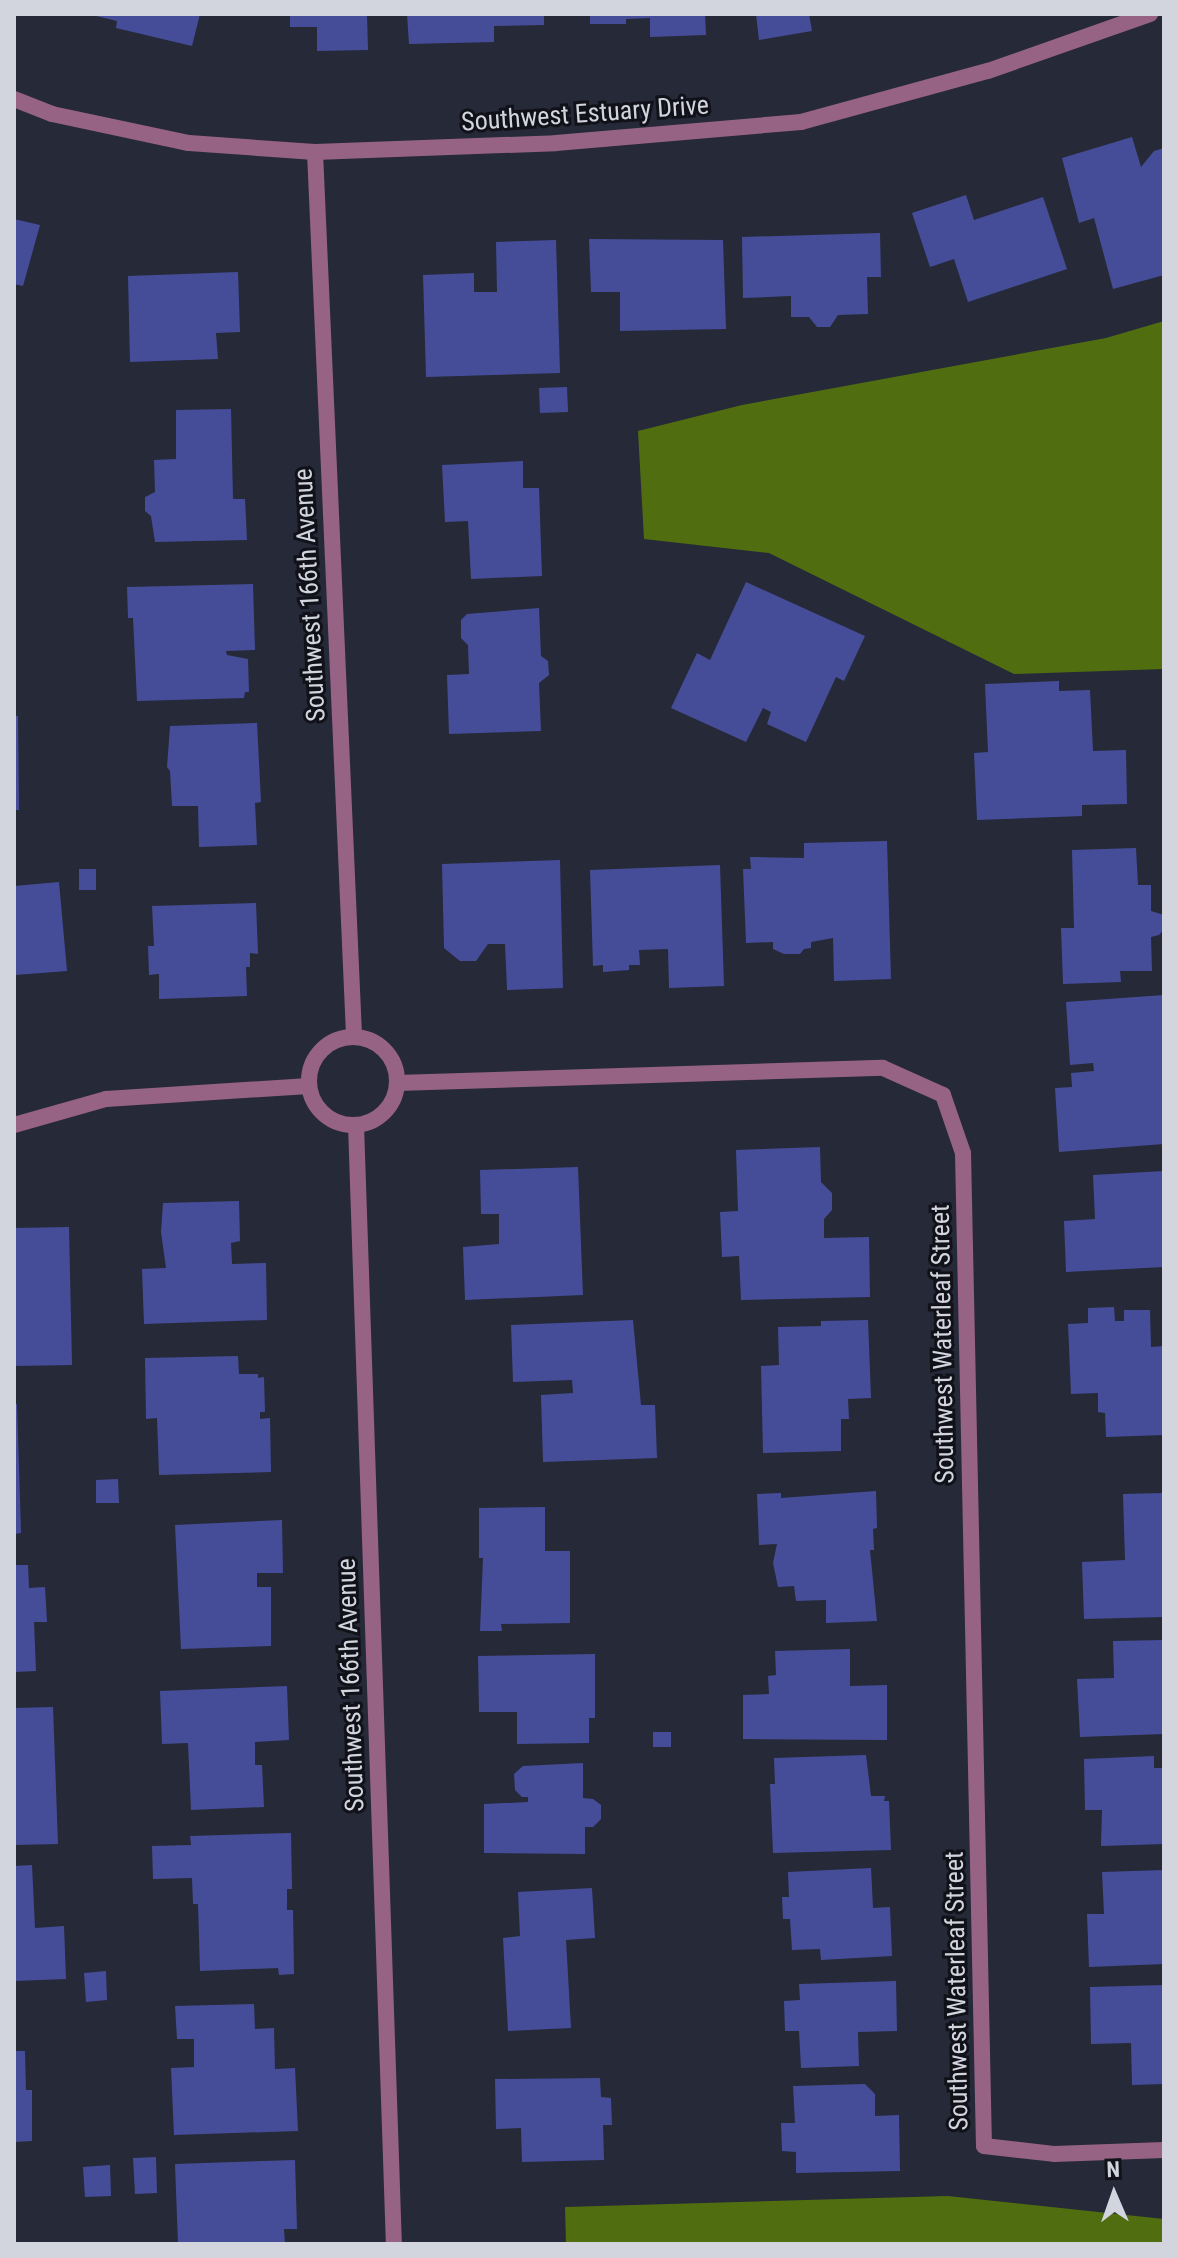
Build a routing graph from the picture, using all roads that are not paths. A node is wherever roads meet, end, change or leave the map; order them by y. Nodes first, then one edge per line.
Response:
1 (1150, 14) edge
2 (14, 99) edge
3 (315, 152) junction
4 (354, 1036) junction
5 (397, 1083) junction
6 (309, 1086) junction
7 (14, 1125) edge
8 (356, 1125) junction
9 (1164, 2150) edge
10 (394, 2244) edge

1 - 3 street, Southwest Estuary Drive
2 - 3 street, Southwest Estuary Drive
3 - 4 street, Southwest 166th Avenue
4 - 5 street
4 - 6 street
5 - 8 street
5 - 9 street, Southwest Waterleaf Street
6 - 7 street
6 - 8 street
8 - 10 street, Southwest 166th Avenue

